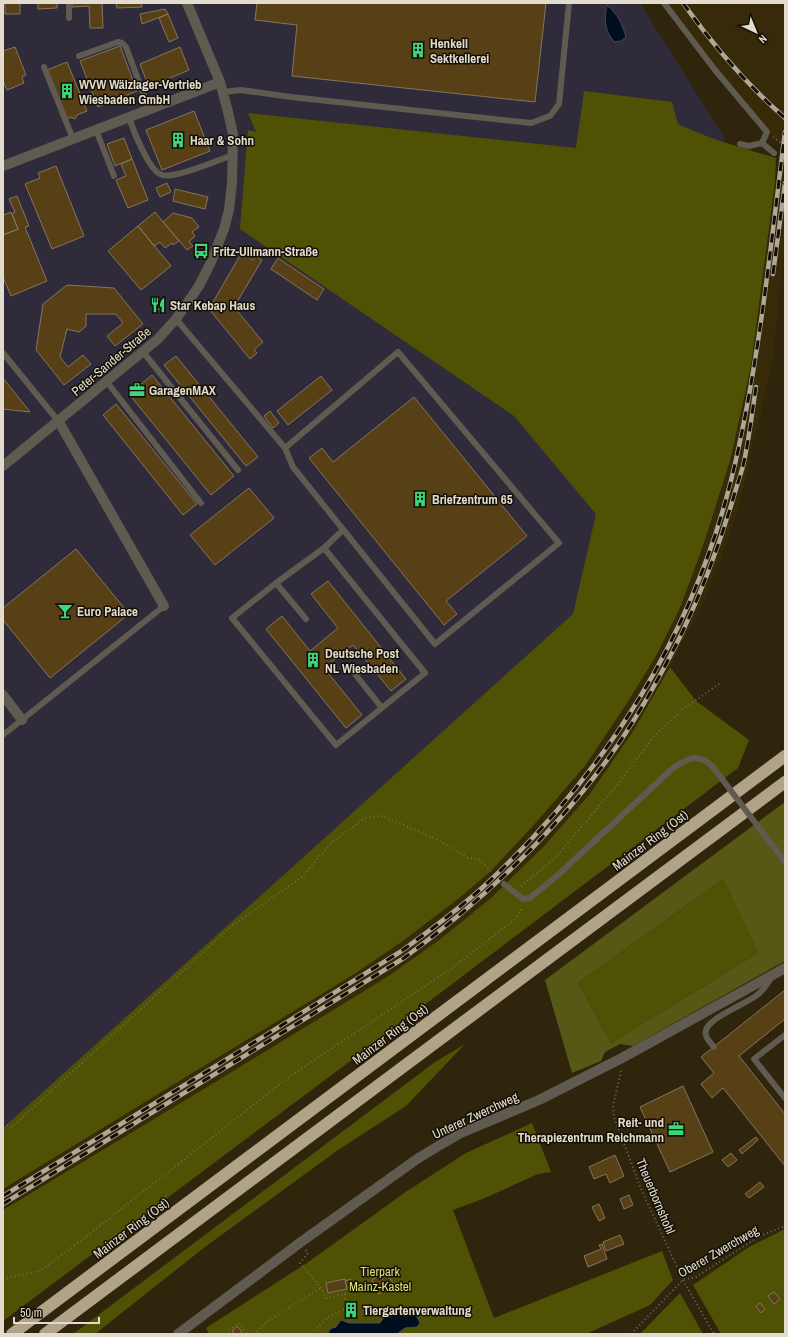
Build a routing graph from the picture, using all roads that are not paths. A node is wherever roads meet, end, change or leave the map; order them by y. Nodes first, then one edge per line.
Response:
1 (68, 3) edge
2 (187, 3) edge
3 (569, 3) edge
4 (664, 3) edge
5 (69, 18) dead end
6 (79, 56) dead end
7 (44, 67) dead end
8 (220, 82) junction
9 (223, 92) junction
10 (149, 109) junction
11 (129, 117) junction
12 (96, 130) junction
13 (73, 139) junction
14 (762, 143) junction
15 (740, 144) dead end
16 (774, 153) dead end
17 (232, 155) junction
18 (3, 166) edge
19 (114, 176) dead end
20 (176, 318) junction
21 (143, 352) junction
22 (3, 353) edge
23 (107, 382) junction
24 (59, 422) junction
25 (285, 448) junction
26 (3, 466) edge
27 (238, 470) dead end
28 (201, 503) dead end
29 (344, 530) junction
30 (324, 548) junction
31 (276, 583) junction
32 (164, 606) joint
33 (306, 620) dead end
34 (351, 669) dead end
35 (3, 695) edge
36 (382, 708) junction
37 (22, 720) junction
38 (3, 735) edge
39 (785, 756) edge
40 (785, 782) edge
41 (785, 862) edge
42 (504, 884) dead end
43 (785, 968) edge
44 (772, 975) junction
45 (785, 1035) edge
46 (714, 1047) dead end
47 (785, 1098) edge
48 (12, 1334) edge
49 (45, 1334) edge
50 (178, 1334) edge

1 - 5 lane
2 - 8 street, Peter-Sander-Straße
3 - 9 lane
4 - 14 lane
6 - 10 lane
7 - 13 lane
8 - 9 street, Peter-Sander-Straße
8 - 10 street
9 - 17 street, Peter-Sander-Straße
10 - 11 street
11 - 12 street
11 - 17 lane
12 - 13 street
12 - 19 lane
13 - 18 street
14 - 15 lane
14 - 16 lane
17 - 20 street, Peter-Sander-Straße
20 - 21 street, Peter-Sander-Straße
20 - 25 lane
21 - 23 street, Peter-Sander-Straße
21 - 27 lane
22 - 24 lane
23 - 24 street, Peter-Sander-Straße
23 - 28 lane
24 - 26 street, Peter-Sander-Straße
24 - 32 street
25 - 29 lane
25 - 29 lane
29 - 30 lane
30 - 31 lane
30 - 36 lane
31 - 33 lane
31 - 36 lane
32 - 37 lane
34 - 36 lane
35 - 37 street
37 - 38 lane
39 - 48 highway, Mainzer Ring (Ost)
40 - 49 highway
41 - 42 lane, bridge
43 - 44 street, Unterer Zwerchweg
44 - 46 lane
44 - 50 street, Unterer Zwerchweg
45 - 47 lane

